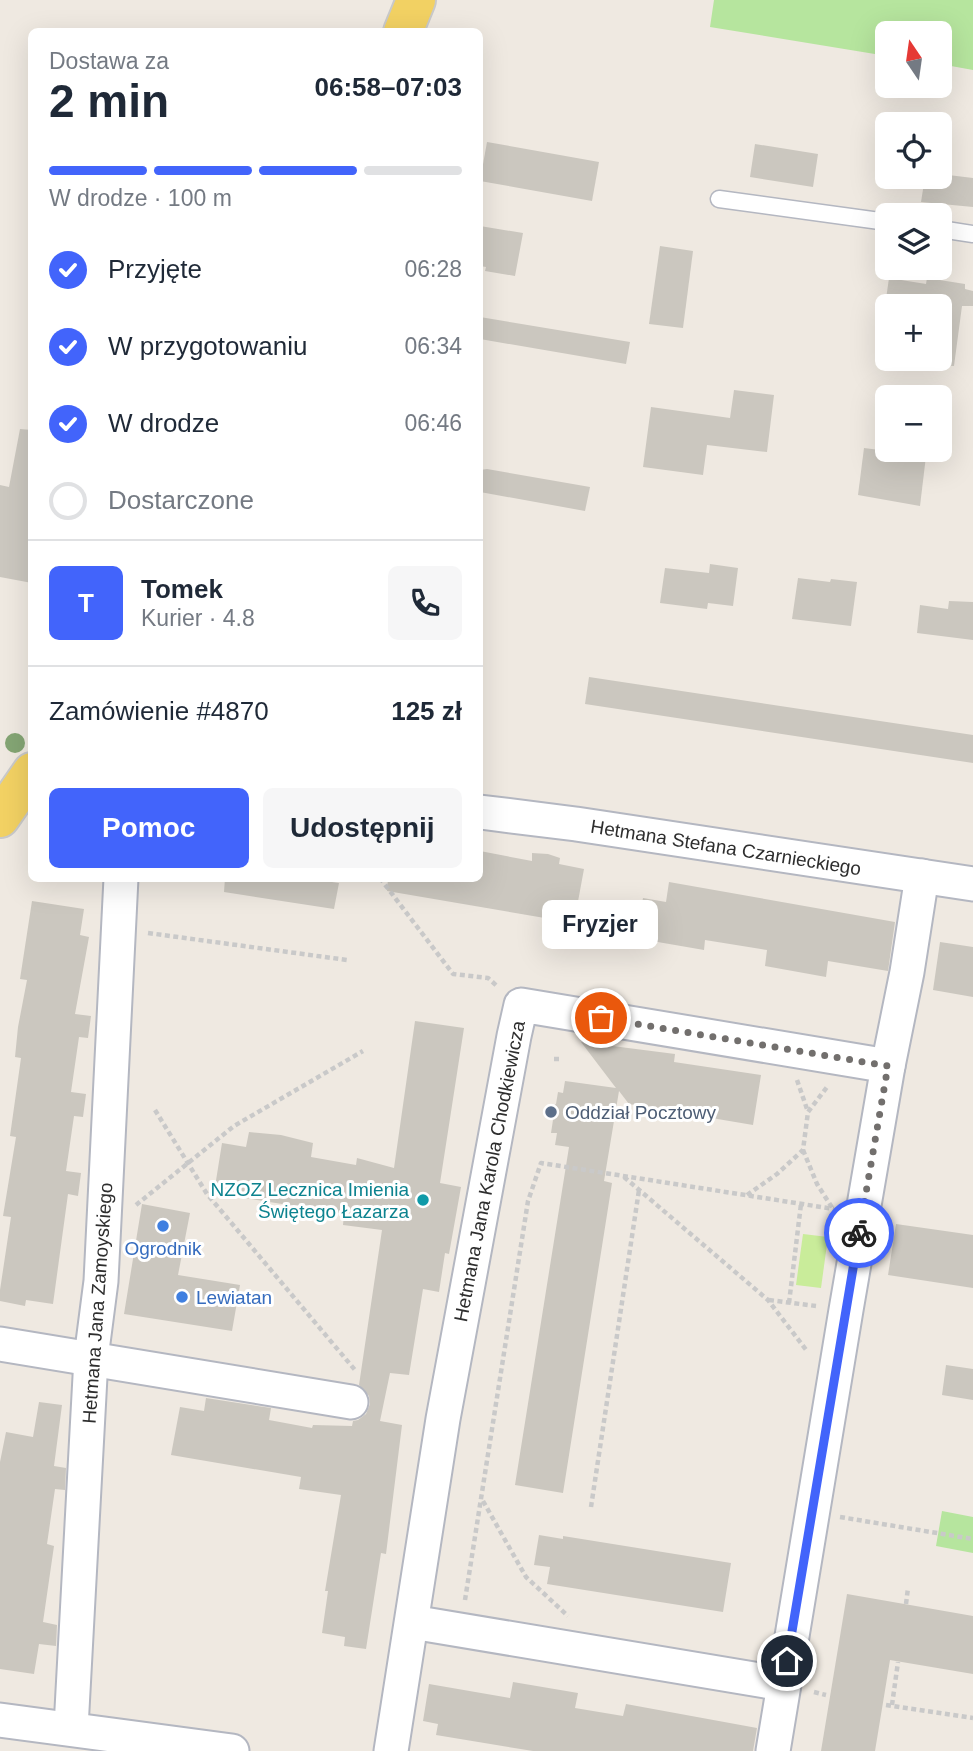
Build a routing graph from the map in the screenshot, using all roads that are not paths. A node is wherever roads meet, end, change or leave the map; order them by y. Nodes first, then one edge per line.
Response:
1 (416, 0) edge
2 (404, 28) edge
3 (719, 199) dead end
4 (875, 220) edge
5 (952, 231) edge
6 (973, 234) edge
7 (28, 778) edge
8 (483, 812) edge
9 (0, 818) edge
10 (922, 876) junction
11 (121, 882) edge
12 (973, 884) edge
13 (888, 1066) junction
14 (0, 1344) edge
15 (92, 1358) junction
16 (351, 1402) road end
17 (412, 1622) junction
18 (783, 1684) junction
19 (0, 1720) edge
20 (71, 1728) junction
21 (232, 1751) edge
22 (391, 1751) edge
23 (773, 1751) edge

1 - 2 main road
3 - 4 lane
5 - 6 lane
7 - 9 main road
8 - 10 street, Hetmana Stefana Czarnieckiego
10 - 12 street, Hetmana Stefana Czarnieckiego
10 - 13 street
11 - 15 street, Hetmana Jana Zamoyskiego
13 - 17 street, Hetmana Jana Karola Chodkiewicza
13 - 18 street
14 - 15 street
15 - 16 street
15 - 20 street, Hetmana Jana Zamoyskiego
17 - 18 street
17 - 22 street, Hetmana Jana Karola Chodkiewicza
18 - 23 street
19 - 20 street
20 - 21 street

